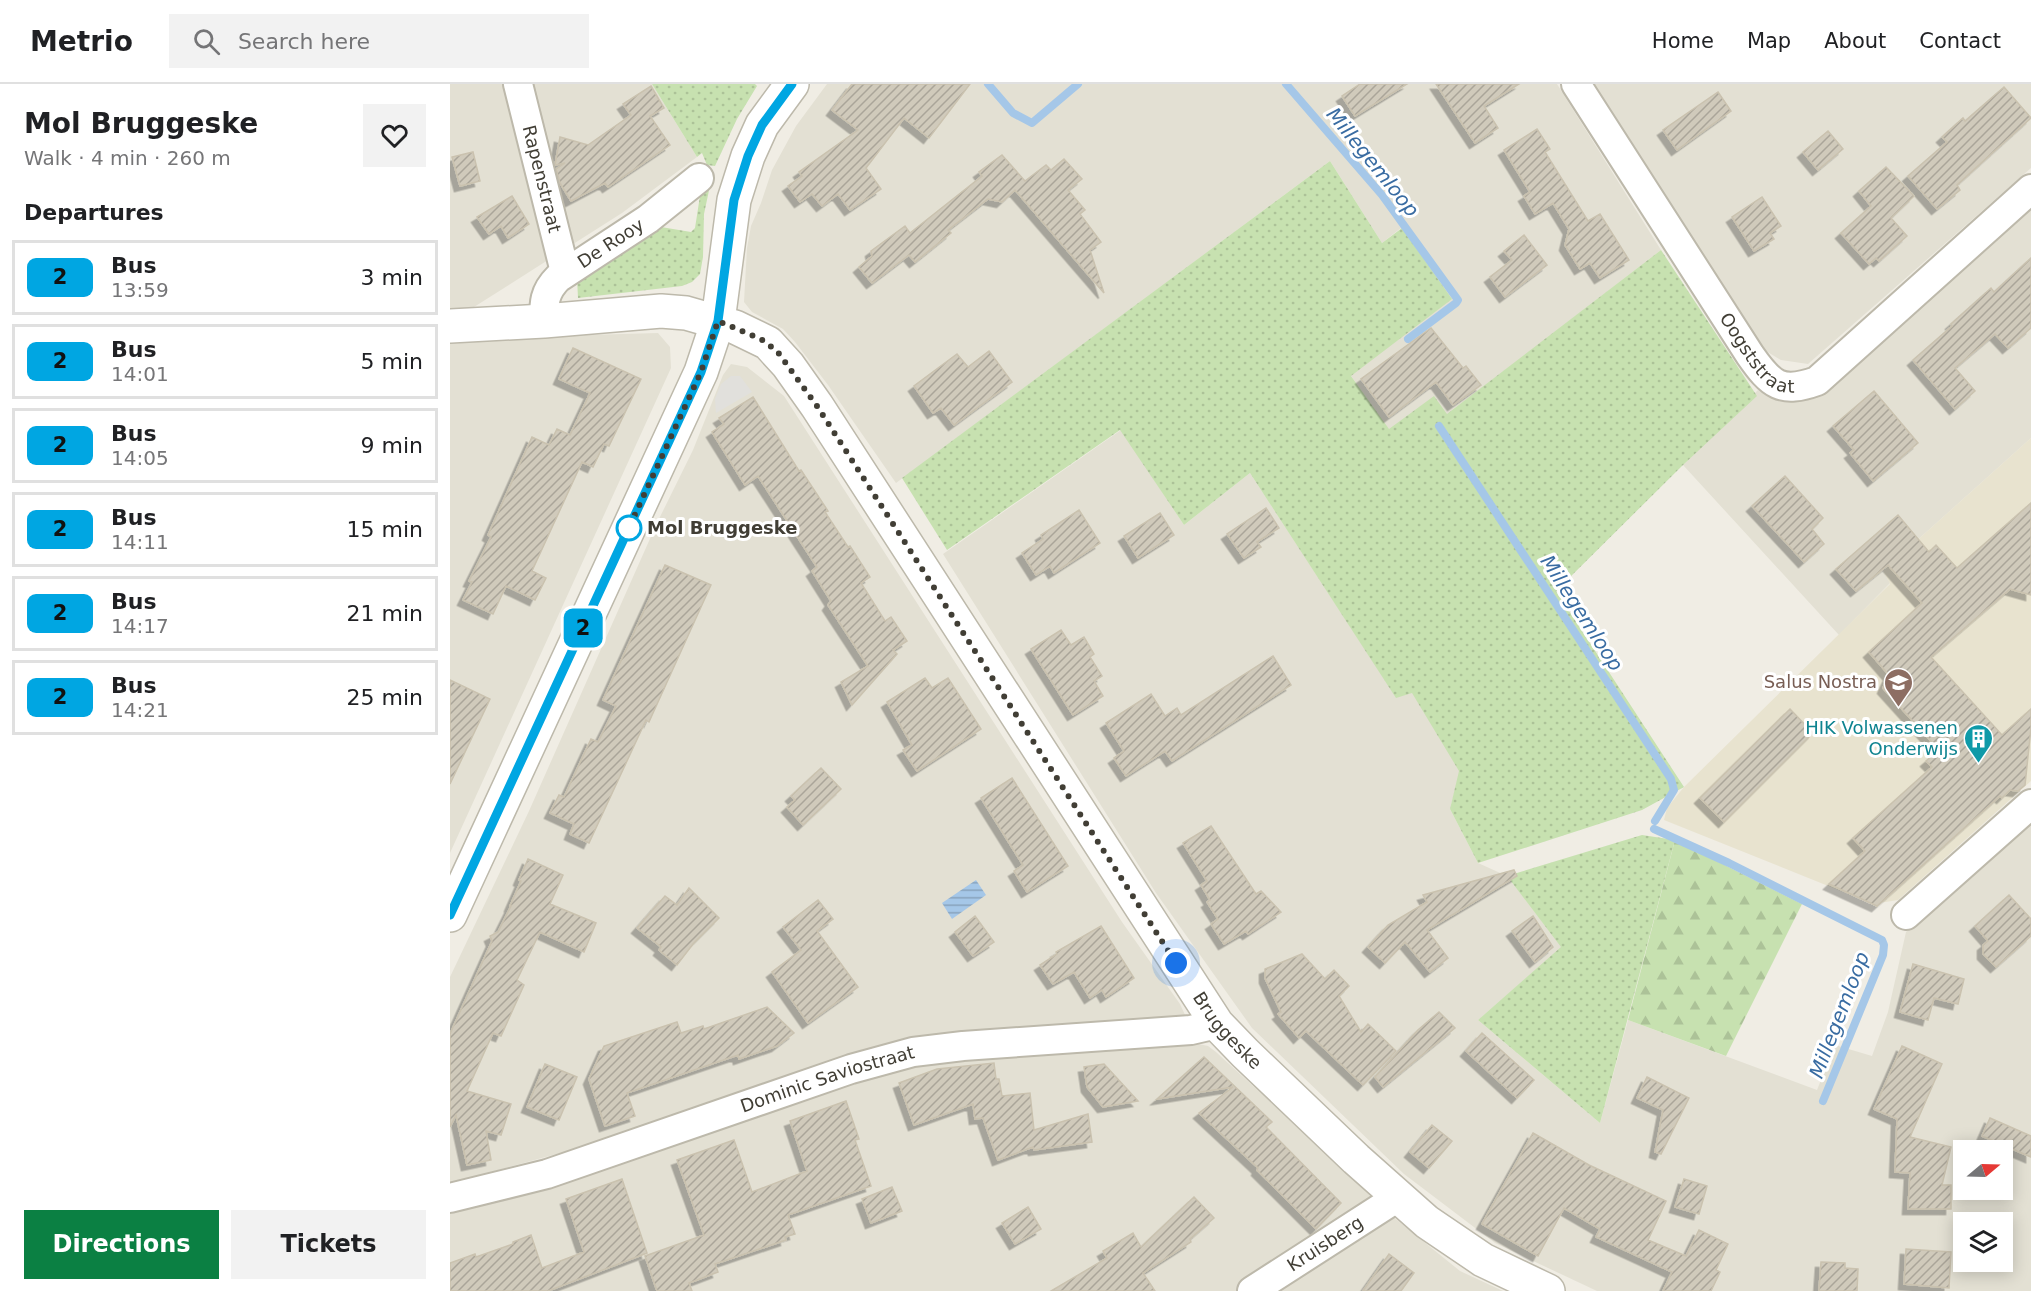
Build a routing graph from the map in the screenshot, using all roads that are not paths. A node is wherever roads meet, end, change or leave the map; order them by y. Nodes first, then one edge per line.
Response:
1 (519, 84) edge
2 (792, 84) edge
3 (1576, 84) edge
4 (699, 178) dead end
5 (2031, 189) edge
6 (565, 272) junction
7 (544, 321) junction
8 (718, 321) junction
9 (450, 326) edge
10 (2031, 804) edge
11 (450, 915) edge
12 (1906, 915) dead end
13 (1217, 1024) junction
14 (1398, 1197) junction
15 (450, 1198) edge
16 (1252, 1291) edge
17 (1548, 1291) edge

1 - 6 street, Rapenstraat
2 - 8 street
3 - 5 street, Oogststraat
4 - 6 street, De Rooy
6 - 7 street, De Rooy
7 - 8 street
7 - 9 street
8 - 11 street
8 - 13 street, Bruggeske
10 - 12 street
13 - 14 street, Bruggeske
13 - 15 street, Dominic Saviostraat
14 - 16 street, Kruisberg
14 - 17 street, Bruggeske

